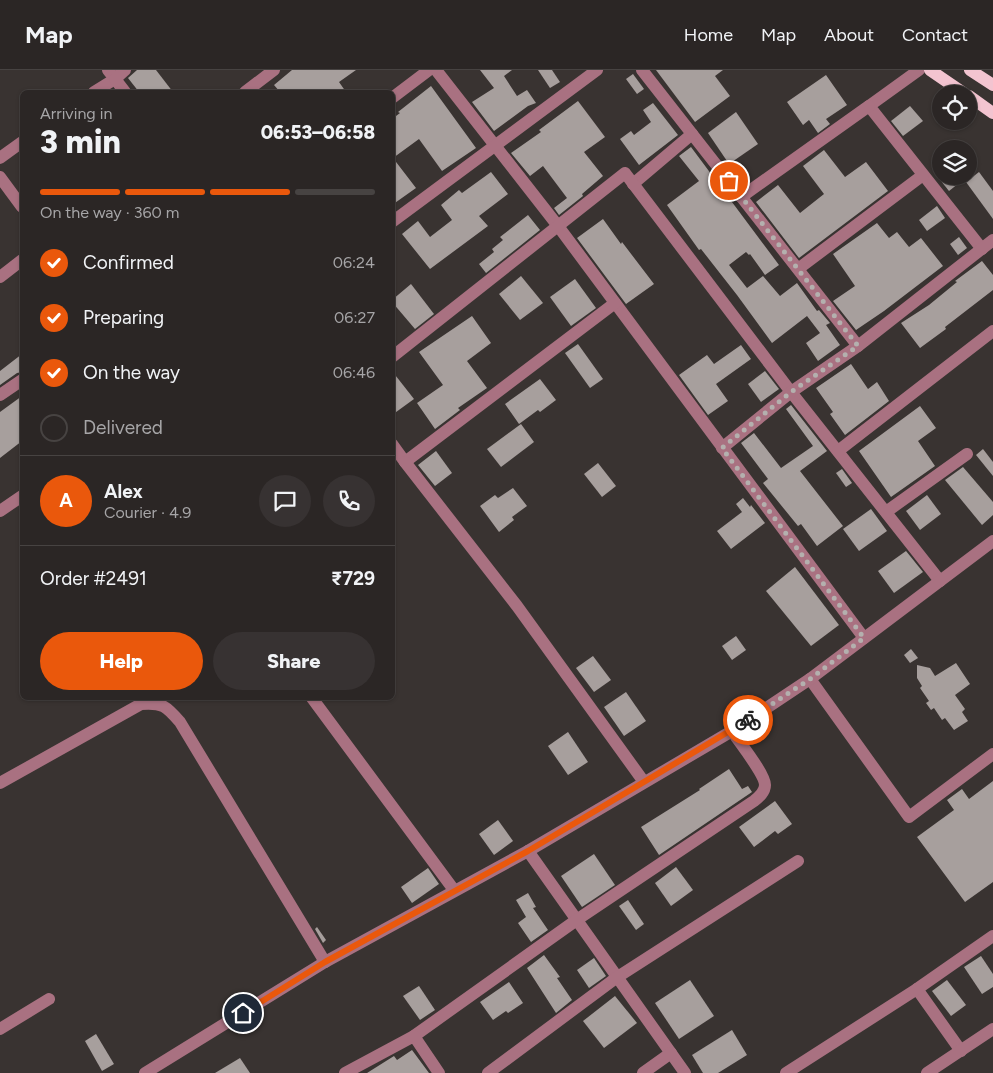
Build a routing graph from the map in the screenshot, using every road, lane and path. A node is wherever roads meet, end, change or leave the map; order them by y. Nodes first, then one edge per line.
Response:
1 (125, 70) edge
2 (274, 70) edge
3 (429, 70) edge
4 (436, 70) edge
5 (598, 70) edge
6 (642, 70) edge
7 (919, 70) edge
8 (930, 70) edge
9 (970, 70) edge
10 (112, 74) edge
11 (952, 85) edge
12 (993, 85) edge
13 (96, 90) edge
14 (124, 90) edge
15 (248, 90) edge
16 (395, 96) edge
17 (977, 102) edge
18 (870, 106) junction
19 (993, 113) edge
20 (692, 134) junction
21 (20, 143) edge
22 (495, 146) junction
23 (0, 158) edge
24 (924, 175) junction
25 (0, 177) edge
26 (633, 184) junction
27 (741, 197) junction
28 (20, 204) edge
29 (395, 220) edge
30 (558, 226) junction
31 (993, 240) edge
32 (982, 249) junction
33 (20, 262) edge
34 (798, 269) junction
35 (0, 277) edge
36 (615, 303) junction
37 (993, 331) edge
38 (858, 346) junction
39 (395, 355) edge
40 (20, 381) edge
41 (791, 392) junction
42 (0, 396) edge
43 (395, 448) edge
44 (722, 448) junction
45 (838, 451) junction
46 (967, 454) dead end
47 (405, 462) junction
48 (20, 497) edge
49 (0, 511) edge
50 (886, 512) junction
51 (993, 541) edge
52 (940, 580) junction
53 (864, 638) junction
54 (810, 679) junction
55 (313, 700) edge
56 (732, 731) junction
57 (993, 754) edge
58 (644, 782) junction
59 (0, 784) edge
60 (528, 851) junction
61 (798, 861) dead end
62 (454, 890) junction
63 (578, 919) junction
64 (993, 936) edge
65 (325, 962) junction
66 (616, 978) junction
67 (917, 989) junction
68 (49, 999) dead end
69 (0, 1029) edge
70 (993, 1029) edge
71 (414, 1036) junction
72 (960, 1050) junction
73 (671, 1053) junction
74 (145, 1073) edge
75 (345, 1073) edge
76 (439, 1073) edge
77 (488, 1073) edge
78 (643, 1073) edge
79 (685, 1073) edge
80 (786, 1073) edge
81 (927, 1073) edge

1 - 10 street
2 - 15 street
3 - 16 street
4 - 22 street
5 - 22 street
6 - 20 street
7 - 18 street
8 - 11 main road
9 - 12 main road
10 - 13 street
10 - 14 street
17 - 19 main road
18 - 24 street
18 - 27 street
20 - 26 street
20 - 27 street
21 - 23 street
22 - 29 street
22 - 30 street
24 - 32 street
24 - 34 street
25 - 28 street
26 - 30 street
26 - 41 street
27 - 34 street
30 - 36 street
30 - 39 street
31 - 32 street
32 - 38 street
33 - 35 street
34 - 38 street
36 - 44 street
36 - 47 street
37 - 45 street
38 - 41 street
40 - 42 street
41 - 44 street
41 - 45 street
43 - 47 street
44 - 53 street
45 - 50 street
46 - 50 street
47 - 58 street
48 - 49 street
50 - 52 street
51 - 52 street
52 - 53 street
53 - 54 street
54 - 56 street
54 - 57 street
55 - 62 street
56 - 58 street
56 - 63 street
58 - 60 street
59 - 65 street
60 - 62 street
60 - 63 street
61 - 66 street
62 - 65 street
63 - 66 street
63 - 71 street
64 - 67 street
65 - 74 street
66 - 73 street
66 - 77 street
67 - 72 street
67 - 80 street
68 - 69 street
70 - 72 street
71 - 75 street
71 - 76 street
72 - 81 street
73 - 78 street
73 - 79 street

